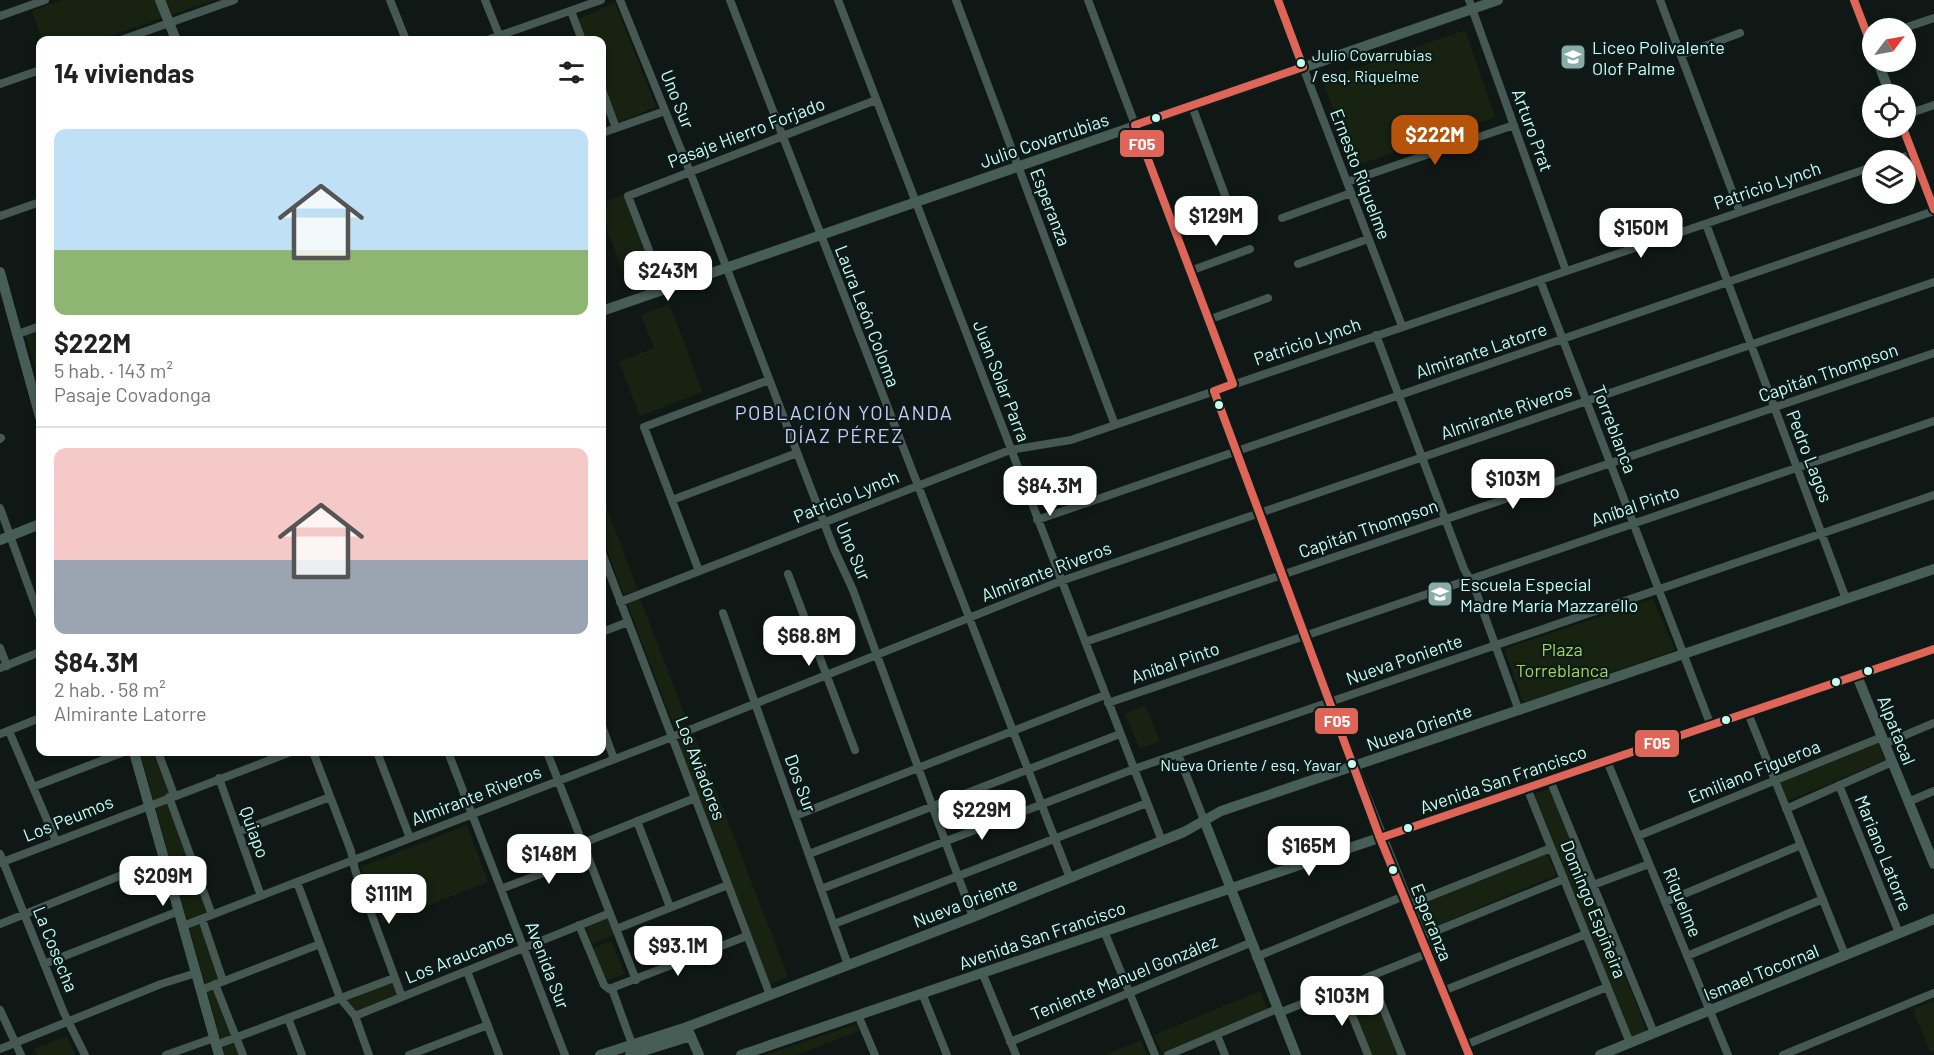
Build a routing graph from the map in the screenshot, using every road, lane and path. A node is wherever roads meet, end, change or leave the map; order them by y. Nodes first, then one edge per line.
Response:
1 (45, 0) edge
2 (160, 0) edge
3 (234, 0) edge
4 (390, 0) edge
5 (485, 0) edge
6 (601, 0) edge
7 (620, 0) edge
8 (730, 0) edge
9 (838, 0) edge
10 (956, 0) edge
11 (1088, 0) edge
12 (1278, 0) edge
13 (1498, 0) edge
14 (1660, 0) edge
15 (1854, 0) edge
16 (1470, 5) edge
17 (571, 11) junction
18 (0, 16) edge
19 (1934, 18) edge
20 (1862, 20) edge
21 (169, 23) junction
22 (1916, 24) edge
23 (1740, 33) dead end
24 (132, 36) edge
25 (174, 36) edge
26 (404, 36) edge
27 (499, 36) edge
28 (505, 36) edge
29 (580, 36) edge
30 (1681, 55) junction
31 (1303, 67) junction
32 (36, 71) edge
33 (0, 84) edge
34 (876, 100) junction
35 (606, 101) edge
36 (1934, 105) edge
37 (1192, 106) junction
38 (665, 111) junction
39 (1916, 111) edge
40 (1135, 125) junction
41 (1514, 125) junction
42 (616, 128) junction
43 (606, 132) edge
44 (782, 136) junction
45 (1916, 162) edge
46 (1018, 167) junction
47 (1862, 170) edge
48 (690, 172) junction
49 (1347, 182) junction
50 (1351, 193) junction
51 (915, 202) junction
52 (36, 203) edge
53 (1934, 210) edge
54 (1740, 212) junction
55 (0, 216) edge
56 (1282, 218) dead end
57 (1706, 224) junction
58 (1236, 225) dead end
59 (819, 235) junction
60 (1368, 239) junction
61 (1250, 249) dead end
62 (1298, 264) dead end
63 (726, 267) junction
64 (1190, 271) junction
65 (1566, 271) junction
66 (0, 272) edge
67 (1540, 280) junction
68 (1934, 282) edge
69 (1728, 284) junction
70 (664, 289) junction
71 (1268, 298) dead end
72 (606, 310) edge
73 (1208, 320) junction
74 (1402, 326) junction
75 (36, 327) edge
76 (18, 334) junction
77 (1376, 335) junction
78 (1563, 340) junction
79 (1751, 345) junction
80 (1934, 353) edge
81 (769, 380) junction
82 (1233, 384) junction
83 (36, 388) edge
84 (1214, 391) junction
85 (1399, 395) junction
86 (1587, 401) junction
87 (1774, 407) junction
88 (1934, 421) edge
89 (1115, 425) junction
90 (1010, 450) junction
91 (1236, 452) junction
92 (797, 453) junction
93 (1422, 457) junction
94 (1610, 463) junction
95 (1797, 467) junction
96 (917, 486) junction
97 (1934, 495) edge
98 (672, 500) junction
99 (0, 508) edge
100 (1259, 513) junction
101 (1446, 519) junction
102 (1037, 520) junction
103 (823, 522) junction
104 (1633, 523) junction
105 (36, 526) edge
106 (1822, 534) junction
107 (5, 538) edge
108 (1934, 569) edge
109 (699, 571) junction
110 (606, 574) edge
111 (788, 574) dead end
112 (1282, 574) junction
113 (1470, 579) junction
114 (1061, 581) junction
115 (1659, 590) junction
116 (1846, 599) junction
117 (620, 602) junction
118 (36, 609) edge
119 (723, 613) dead end
120 (969, 618) junction
121 (628, 622) junction
122 (606, 630) edge
123 (1305, 635) junction
124 (1084, 642) junction
125 (1495, 646) junction
126 (0, 648) edge
127 (1934, 650) edge
128 (36, 654) edge
129 (877, 655) junction
130 (1684, 655) junction
131 (3, 667) edge
132 (826, 675) junction
133 (1857, 676) junction
134 (1107, 699) junction
135 (1330, 702) junction
136 (755, 704) junction
137 (1519, 711) junction
138 (1748, 713) junction
139 (36, 720) edge
140 (1934, 723) edge
141 (1711, 726) junction
142 (9, 730) junction
143 (1013, 731) junction
144 (0, 734) edge
145 (1120, 734) junction
146 (606, 737) edge
147 (672, 737) junction
148 (1883, 740) junction
149 (855, 750) dead end
150 (1178, 754) junction
151 (114, 756) edge
152 (135, 756) edge
153 (159, 756) edge
154 (277, 756) edge
155 (315, 756) edge
156 (379, 756) edge
157 (450, 756) edge
158 (549, 756) edge
159 (614, 759) junction
160 (1607, 761) junction
161 (1892, 762) junction
162 (1354, 766) junction
163 (919, 768) junction
164 (1028, 769) junction
165 (1134, 769) junction
166 (219, 778) junction
167 (1551, 780) junction
168 (1775, 780) junction
169 (559, 781) junction
170 (1839, 785) junction
171 (33, 787) junction
172 (1527, 788) junction
173 (1934, 791) edge
174 (171, 796) junction
175 (330, 797) junction
176 (695, 798) junction
177 (1908, 802) junction
178 (1147, 803) junction
179 (149, 804) junction
180 (1042, 805) junction
181 (933, 806) junction
182 (1786, 809) junction
183 (472, 814) junction
184 (795, 816) junction
185 (1204, 820) junction
186 (637, 821) junction
187 (238, 832) junction
188 (1638, 836) junction
189 (410, 838) junction
190 (1380, 838) junction
191 (1055, 839) junction
192 (56, 841) junction
193 (946, 841) junction
194 (1162, 841) junction
195 (583, 843) junction
196 (1801, 845) junction
197 (1551, 848) junction
198 (808, 854) junction
199 (588, 856) junction
200 (1933, 857) edge
201 (164, 858) junction
202 (1, 859) edge
203 (353, 860) junction
204 (1649, 864) junction
205 (959, 876) junction
206 (1070, 878) junction
207 (1564, 879) junction
208 (297, 882) junction
209 (728, 885) junction
210 (1593, 885) junction
211 (1228, 888) junction
212 (501, 889) junction
213 (821, 889) junction
214 (261, 896) junction
215 (1823, 899) junction
216 (1406, 901) junction
217 (1665, 902) junction
218 (670, 907) junction
219 (179, 911) junction
220 (610, 913) junction
221 (24, 914) junction
222 (212, 915) junction
223 (973, 917) junction
224 (202, 919) junction
225 (1934, 919) edge
226 (0, 924) edge
227 (834, 924) junction
228 (579, 925) junction
229 (183, 926) junction
230 (616, 929) junction
231 (1104, 931) junction
232 (1899, 933) junction
233 (1586, 934) junction
234 (747, 936) junction
235 (1421, 937) junction
236 (320, 944) junction
237 (1250, 944) junction
238 (524, 948) junction
239 (1428, 953) junction
240 (1845, 955) junction
241 (1687, 956) junction
242 (1256, 957) junction
243 (44, 964) junction
244 (848, 964) junction
245 (467, 971) junction
246 (982, 972) junction
247 (196, 973) junction
248 (1370, 976) junction
249 (394, 978) junction
250 (636, 980) junction
251 (219, 983) junction
252 (1607, 987) junction
253 (1341, 988) junction
254 (609, 989) junction
255 (201, 990) junction
256 (1443, 991) junction
257 (922, 993) junction
258 (1129, 993) junction
259 (1934, 993) edge
260 (770, 995) junction
261 (402, 997) junction
262 (340, 998) junction
263 (0, 1010) edge
264 (1278, 1011) junction
265 (1709, 1011) junction
266 (858, 1015) junction
267 (354, 1016) junction
268 (288, 1018) junction
269 (69, 1021) junction
270 (488, 1025) junction
271 (689, 1032) junction
272 (1654, 1033) junction
273 (1216, 1035) junction
274 (236, 1037) junction
275 (16, 1042) junction
276 (1010, 1042) junction
277 (1630, 1043) junction
278 (216, 1046) edge
279 (0, 1049) edge
280 (1467, 1050) edge
281 (632, 1052) edge
282 (21, 1055) edge
283 (85, 1055) edge
284 (166, 1055) edge
285 (243, 1055) edge
286 (302, 1055) edge
287 (369, 1055) edge
288 (409, 1055) edge
289 (500, 1055) edge
290 (565, 1055) edge
291 (600, 1055) edge
292 (699, 1055) edge
293 (741, 1055) edge
294 (875, 1055) edge
295 (947, 1055) edge
296 (1016, 1055) edge
297 (1155, 1055) edge
298 (1168, 1055) edge
299 (1225, 1055) edge
300 (1296, 1055) edge
301 (1368, 1055) edge
302 (1402, 1055) edge
303 (1600, 1055) edge
304 (1728, 1055) edge
305 (1783, 1055) edge

1 - 18 street
2 - 21 main road
3 - 21 street
4 - 26 street
5 - 27 street
6 - 17 street
7 - 38 street, Uno Sur
8 - 44 street, Laura León Coloma
9 - 34 street, Juan Solar Parra
10 - 46 street, Esperanza
11 - 40 street
12 - 31 main road, Ernesto Riquelme
13 - 16 main road, Julio Covarrubias
14 - 30 street
15 - 20 main road
16 - 31 main road, Julio Covarrubias
16 - 41 street, Arturo Prat
17 - 28 street
17 - 29 street
19 - 22 street
21 - 24 street
21 - 25 main road
23 - 30 street
30 - 54 street
31 - 37 main road, Julio Covarrubias
31 - 49 street, Ernesto Riquelme
32 - 33 street
34 - 44 street, Pasaje Hierro Forjado
34 - 51 street, Juan Solar Parra
35 - 42 street
36 - 39 street
37 - 40 main road, Julio Covarrubias
37 - 58 street
38 - 42 street
38 - 48 street, Uno Sur
40 - 46 main road, Julio Covarrubias
40 - 64 street
41 - 49 street
41 - 65 street, Arturo Prat
42 - 43 street
44 - 48 street, Pasaje Hierro Forjado
44 - 59 street, Laura León Coloma
45 - 53 main road
46 - 51 main road, Julio Covarrubias
46 - 89 street, Esperanza
47 - 54 street, Patricio Lynch
48 - 63 street, Uno Sur
48 - 70 street, Pasaje Hierro Forjado
49 - 50 street, Ernesto Riquelme
50 - 56 street
50 - 60 street, Ernesto Riquelme
51 - 59 main road, Julio Covarrubias
51 - 90 street, Juan Solar Parra
52 - 55 street
53 - 69 street, Almirante Latorre
54 - 57 street, Patricio Lynch
57 - 65 street, Patricio Lynch
57 - 69 street, Pedro Lagos
59 - 63 main road, Julio Covarrubias
59 - 96 street, Laura León Coloma
60 - 62 street
60 - 74 street, Ernesto Riquelme
61 - 64 street
63 - 70 main road, Julio Covarrubias
63 - 81 street, Uno Sur
64 - 73 street
65 - 67 street, Patricio Lynch
66 - 76 main road
67 - 74 street, Patricio Lynch
67 - 78 street, Torreblanca
68 - 79 street, Almirante Riveros
69 - 78 street, Almirante Latorre
69 - 79 street, Pedro Lagos
70 - 72 main road, Julio Covarrubias
71 - 73 street
73 - 82 street
74 - 77 street, Patricio Lynch
75 - 76 street
76 - 83 main road
77 - 82 street, Patricio Lynch
77 - 85 street
78 - 85 street, Almirante Latorre
78 - 86 street, Torreblanca
79 - 86 street, Almirante Riveros
79 - 87 street, Pedro Lagos
80 - 87 street, Capitán Thompson
81 - 92 street, Uno Sur
81 - 98 street
82 - 84 street, Patricio Lynch
84 - 89 street, Patricio Lynch
84 - 91 street
85 - 91 street, Almirante Latorre
85 - 93 street
86 - 93 street, Almirante Riveros
86 - 94 street, Torreblanca
87 - 94 street, Capitán Thompson
87 - 95 street, Pedro Lagos
88 - 95 street, Aníbal Pinto
89 - 90 street, Patricio Lynch
90 - 96 street, Patricio Lynch
90 - 102 street, Juan Solar Parra
91 - 100 street
91 - 102 street, Almirante Latorre
92 - 98 street
92 - 103 street, Uno Sur
93 - 100 street, Almirante Riveros
93 - 101 street
94 - 101 street, Capitán Thompson
94 - 104 street, Torreblanca
95 - 104 street, Aníbal Pinto
95 - 106 street, Pedro Lagos
96 - 103 street, Patricio Lynch
96 - 120 street, Laura León Coloma
97 - 106 street, Nueva Poniente
98 - 109 street
99 - 107 street
100 - 112 street
100 - 114 street, Almirante Riveros
101 - 112 street, Capitán Thompson
101 - 113 street
102 - 114 street, Juan Solar Parra
103 - 109 street, Patricio Lynch
103 - 129 street, Uno Sur
104 - 113 street, Aníbal Pinto
104 - 115 street, Torreblanca
105 - 107 main road
106 - 115 street, Nueva Poniente
106 - 116 street, Pedro Lagos
107 - 118 street
108 - 116 main road, Nueva Oriente
109 - 117 street, Patricio Lynch
110 - 117 street, Los Aviadores
111 - 132 street
112 - 123 street
112 - 124 street, Capitán Thompson
113 - 123 street, Aníbal Pinto
113 - 125 street
114 - 120 street, Almirante Riveros
114 - 124 street, Juan Solar Parra
115 - 125 street, Nueva Poniente
115 - 130 street, Torreblanca
116 - 130 main road, Nueva Oriente
117 - 121 street, Los Aviadores
119 - 136 street, Dos Sur
120 - 129 street, Almirante Riveros
120 - 143 street, Laura León Coloma
121 - 122 street
121 - 147 street, Los Aviadores
123 - 134 street, Aníbal Pinto
123 - 135 street
124 - 134 street, Juan Solar Parra
125 - 135 street, Nueva Poniente
125 - 137 street
126 - 131 street
127 - 133 main road, Avenida San Francisco
128 - 131 street
129 - 132 street, Almirante Riveros
129 - 163 street, Uno Sur
130 - 137 main road, Nueva Oriente
130 - 141 street, Torreblanca
132 - 136 street, Almirante Riveros
132 - 149 street
133 - 138 main road, Avenida San Francisco
133 - 148 main road, Alpatacal
134 - 143 street, Aníbal Pinto
134 - 145 street, Juan Solar Parra
135 - 150 street, Nueva Poniente
135 - 162 street
136 - 147 street, Almirante Riveros
136 - 184 street, Dos Sur
137 - 162 main road, Nueva Oriente
138 - 141 main road, Avenida San Francisco
138 - 168 street
139 - 142 street
140 - 148 street, Emiliano Figueroa
141 - 160 main road, Avenida San Francisco
142 - 144 street
142 - 171 street
143 - 163 street, Aníbal Pinto
143 - 164 street, Laura León Coloma
145 - 164 street
145 - 165 street, Juan Solar Parra
146 - 159 street
147 - 159 street, Almirante Riveros
147 - 176 street, Los Aviadores
148 - 161 main road, Alpatacal
148 - 168 street, Emiliano Figueroa
150 - 165 street, Nueva Poniente
150 - 185 street
151 - 171 street
152 - 179 main road
153 - 174 street
154 - 166 street, Los Peumos
155 - 175 street
156 - 189 street
157 - 183 street, Avenida Sur
158 - 169 street
159 - 169 street, Almirante Riveros
160 - 167 main road, Avenida San Francisco
160 - 188 street, Riquelme
161 - 170 street
161 - 177 main road, Alpatacal
162 - 185 main road, Nueva Oriente
162 - 190 main road, Esperanza
163 - 181 street, Uno Sur
163 - 184 street, Aníbal Pinto
164 - 180 street, Laura León Coloma
164 - 181 street
165 - 178 street, Juan Solar Parra
165 - 180 street, Nueva Poniente
166 - 174 street, Los Peumos
166 - 187 street, Quiapo
167 - 172 main road, Avenida San Francisco
167 - 210 street, Domingo Espiñeira
168 - 182 street
168 - 188 street, Emiliano Figueroa
169 - 183 street, Almirante Riveros
169 - 195 street
170 - 182 street
170 - 232 street, Mariano Latorre
171 - 192 street
172 - 190 main road, Avenida San Francisco
172 - 197 street, Domingo Espiñeira
173 - 177 street
174 - 179 street, Los Peumos
174 - 222 street
175 - 187 street
175 - 203 street
176 - 186 street
176 - 209 street, Los Aviadores
177 - 200 main road, Alpatacal
178 - 191 street
178 - 194 street, Juan Solar Parra
179 - 192 street, Los Peumos
179 - 201 main road
180 - 191 street, Laura León Coloma
180 - 193 street, Nueva Poniente
181 - 193 street, Uno Sur
181 - 198 street
182 - 196 street
183 - 189 street, Almirante Riveros
183 - 212 street, Avenida Sur
184 - 198 street, Dos Sur
185 - 194 main road, Nueva Oriente
185 - 211 main road
186 - 195 street
186 - 218 street
187 - 214 street, Quiapo
188 - 204 street, Riquelme
189 - 203 street, Almirante Riveros
190 - 211 main road, Avenida San Francisco
190 - 216 main road, Esperanza
191 - 205 street
191 - 206 street, Laura León Coloma
192 - 202 street, Los Peumos
193 - 205 street, Uno Sur
193 - 213 street, Nueva Poniente
194 - 206 main road, Nueva Oriente
195 - 199 street
196 - 215 street
196 - 217 street
197 - 207 street, Domingo Espiñeira
197 - 216 street
198 - 213 street, Dos Sur
199 - 212 street
199 - 220 street
201 - 219 main road
201 - 221 street
202 - 221 street, La Cosecha
203 - 208 street, Almirante Riveros
203 - 249 street
204 - 210 street
204 - 217 street, Riquelme
205 - 223 street, Uno Sur
205 - 227 street
206 - 223 main road, Nueva Oriente
207 - 233 street, Domingo Espiñeira
207 - 235 street
208 - 214 street, Almirante Riveros
208 - 236 street
209 - 218 street
209 - 234 street, Los Aviadores
210 - 272 street, Domingo Espiñeira
211 - 231 main road, Avenida San Francisco
211 - 237 main road
212 - 238 street, Avenida Sur
213 - 227 street, Dos Sur
214 - 222 street, Almirante Riveros
215 - 240 street
215 - 241 street
216 - 235 main road, Esperanza
216 - 242 street
217 - 241 street, Riquelme
218 - 230 street
219 - 229 main road
219 - 243 street
220 - 228 street, Los Araucanos
220 - 230 street
221 - 226 street
221 - 243 street, La Cosecha
222 - 224 street, Almirante Riveros
223 - 244 main road, Nueva Oriente
224 - 229 street, Almirante Riveros
224 - 251 street
225 - 232 main road, Ismael Tocornal
227 - 244 street, Dos Sur
228 - 238 street, Los Araucanos
228 - 254 street
229 - 247 main road
230 - 250 street
231 - 246 main road, Avenida San Francisco
231 - 258 street
232 - 240 main road, Ismael Tocornal
233 - 252 street, Domingo Espiñeira
233 - 256 street
234 - 250 street
234 - 260 street, Los Aviadores
235 - 239 main road, Esperanza
236 - 251 street
236 - 262 street
237 - 242 main road
237 - 258 street, Teniente Manuel González
238 - 245 street, Los Araucanos
238 - 290 street, Avenida Sur
239 - 248 street
239 - 256 main road, Esperanza
240 - 265 main road, Ismael Tocornal
241 - 265 street, Riquelme
242 - 264 main road
243 - 269 street, La Cosecha
244 - 260 main road, Nueva Oriente
245 - 261 street, Los Araucanos
245 - 270 street
246 - 257 main road, Avenida San Francisco
246 - 276 street
247 - 255 main road
247 - 269 street
248 - 253 street
248 - 302 street
249 - 261 street
249 - 262 street, Los Araucanos
250 - 254 street
251 - 255 street
251 - 274 street
252 - 277 street, Domingo Espiñeira
252 - 280 street
253 - 264 street
253 - 301 street
254 - 281 street
255 - 278 main road
256 - 280 main road, Esperanza
257 - 266 main road, Avenida San Francisco
257 - 295 street
258 - 276 street, Teniente Manuel González
258 - 297 street
259 - 305 street
260 - 271 main road, Nueva Oriente
261 - 267 street, Los Araucanos
262 - 267 street
262 - 268 street, Los Araucanos
263 - 275 street
264 - 273 street
264 - 300 main road
265 - 272 main road, Ismael Tocornal
265 - 304 street, Riquelme
266 - 293 main road, Avenida San Francisco
266 - 294 street
267 - 287 street
268 - 274 street, Los Araucanos
268 - 286 street
269 - 275 street
269 - 283 street, La Cosecha
270 - 288 street
270 - 289 street
271 - 281 main road
271 - 292 main road
272 - 277 main road, Ismael Tocornal
273 - 298 street
273 - 299 street
274 - 278 street, Los Araucanos
274 - 285 street
275 - 279 street
275 - 282 street
276 - 296 street
277 - 303 main road, Ismael Tocornal
278 - 284 street, Los Araucanos
281 - 291 main road

